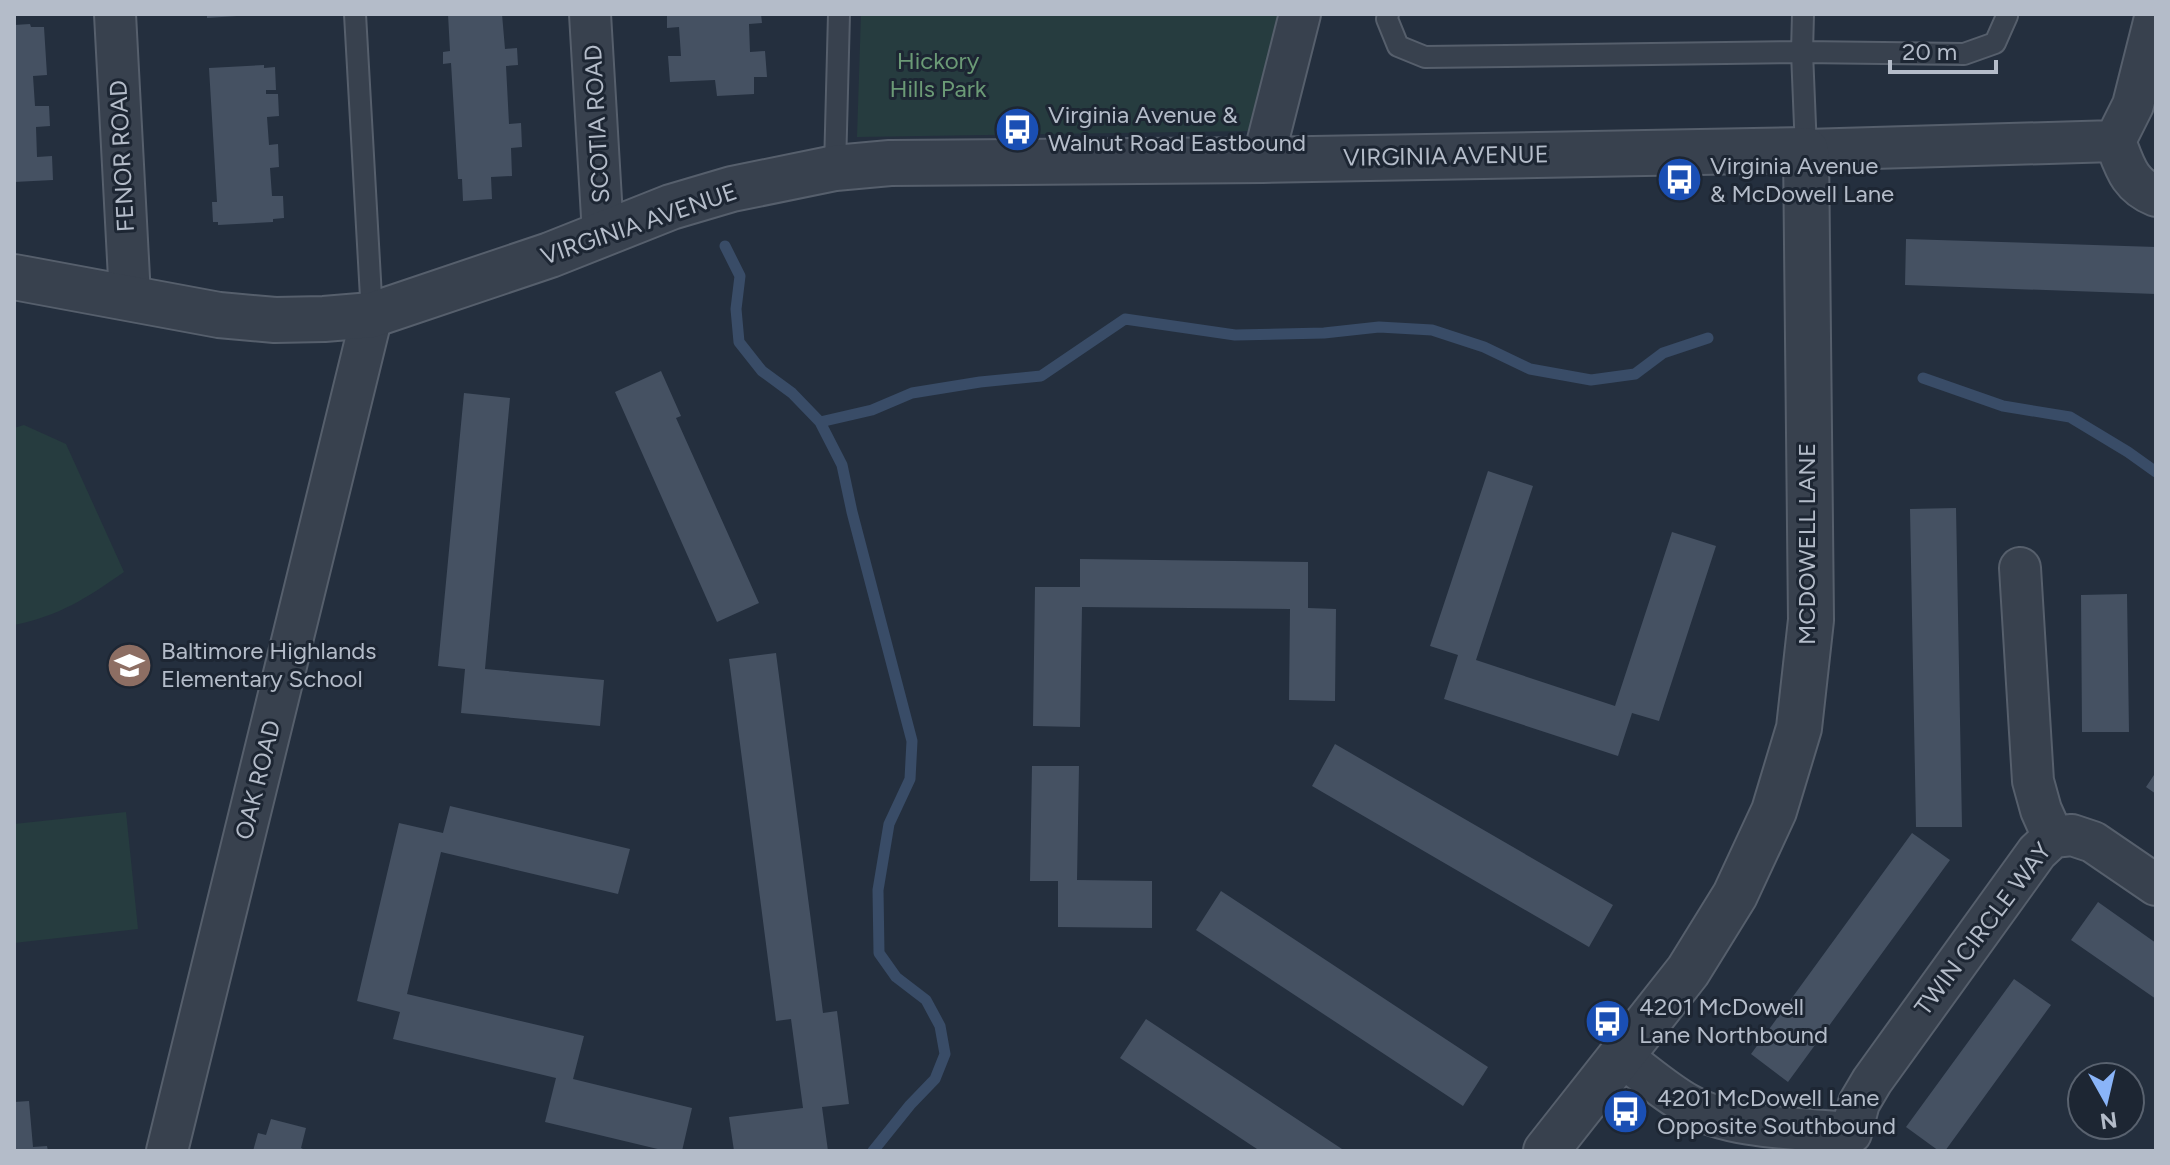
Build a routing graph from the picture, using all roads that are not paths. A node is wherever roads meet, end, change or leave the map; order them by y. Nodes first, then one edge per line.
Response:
1 (115, 14) edge
2 (355, 14) edge
3 (590, 14) edge
4 (839, 14) edge
5 (1300, 14) edge
6 (1388, 14) edge
7 (1803, 14) edge
8 (2006, 14) edge
9 (2156, 14) edge
10 (1802, 52) junction
11 (2115, 141) junction
12 (1806, 150) junction
13 (1263, 160) junction
14 (835, 168) junction
15 (2156, 196) edge
16 (603, 234) junction
17 (14, 277) edge
18 (130, 297) junction
19 (372, 315) junction
20 (2020, 568) dead end
21 (2053, 837) junction
22 (2156, 885) edge
23 (1622, 1057) junction
24 (1854, 1142) edge
25 (167, 1151) edge
26 (1546, 1151) edge

1 - 18 street, FENOR ROAD
2 - 19 lane
3 - 16 street, SCOTIA ROAD
4 - 14 lane
5 - 13 street
6 - 10 lane
7 - 10 lane
8 - 10 lane
9 - 11 street
10 - 12 lane
11 - 12 street, VIRGINIA AVENUE
11 - 15 street
12 - 13 street, VIRGINIA AVENUE
12 - 23 street, MCDOWELL LANE
13 - 14 street, VIRGINIA AVENUE
14 - 16 street, VIRGINIA AVENUE
16 - 19 street, VIRGINIA AVENUE
17 - 18 street, VIRGINIA AVENUE
18 - 19 street, VIRGINIA AVENUE
19 - 25 street, OAK ROAD
20 - 21 street, TWIN CIRCLE WAY
21 - 22 street
21 - 24 street, TWIN CIRCLE WAY
23 - 24 street, TWIN CIRCLE WAY
23 - 26 street, MCDOWELL LANE

